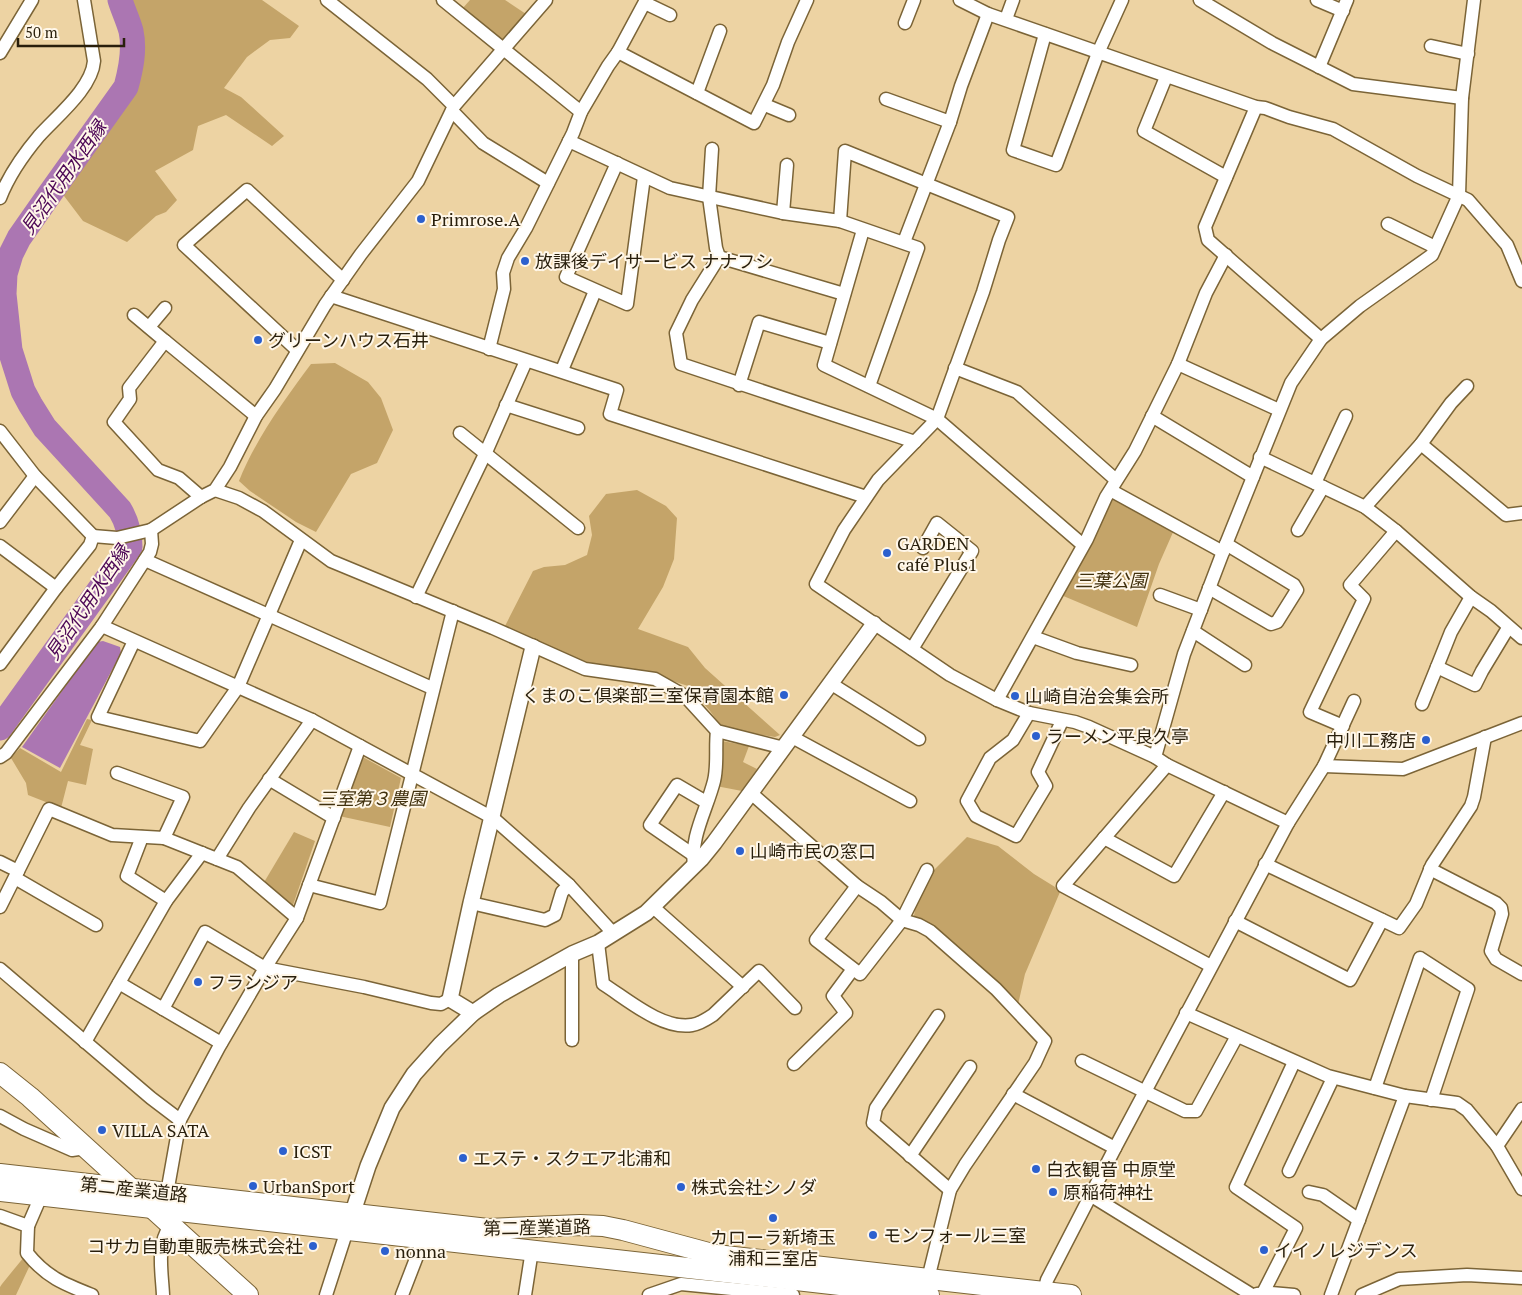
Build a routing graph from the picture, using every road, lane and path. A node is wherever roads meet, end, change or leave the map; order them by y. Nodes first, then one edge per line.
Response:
1 (32, 0) edge
2 (84, 0) edge
3 (327, 0) edge
4 (443, 0) edge
5 (546, 0) edge
6 (807, 0) edge
7 (914, 0) edge
8 (960, 0) edge
9 (1013, 0) edge
10 (1122, 0) edge
11 (1200, 0) edge
12 (1316, 0) edge
13 (1474, 0) edge
14 (646, 1) edge
15 (1221, 6) edge
16 (1345, 6) edge
17 (988, 14) junction
18 (670, 15) dead end
19 (1006, 19) junction
20 (905, 23) dead end
21 (720, 31) dead end
22 (1045, 34) junction
23 (1431, 46) dead end
24 (503, 49) junction
25 (618, 52) junction
26 (0, 53) edge
27 (1098, 53) junction
28 (1468, 54) junction
29 (1319, 67) junction
30 (1166, 77) junction
31 (697, 93) junction
32 (1462, 98) junction
33 (886, 99) dead end
34 (765, 105) junction
35 (1256, 107) junction
36 (453, 109) junction
37 (581, 112) junction
38 (788, 115) dead end
39 (950, 122) junction
40 (569, 140) junction
41 (712, 149) dead end
42 (617, 163) junction
43 (787, 165) dead end
44 (1226, 176) junction
45 (644, 177) junction
46 (548, 183) junction
47 (926, 183) junction
48 (1458, 194) junction
49 (709, 197) junction
50 (0, 198) edge
51 (783, 214) junction
52 (840, 221) junction
53 (1388, 224) dead end
54 (863, 230) junction
55 (904, 242) junction
56 (1435, 247) junction
57 (1226, 255) junction
58 (719, 257) junction
59 (343, 280) junction
60 (1522, 281) edge
61 (595, 291) junction
62 (844, 294) junction
63 (331, 296) junction
64 (165, 308) dead end
65 (134, 315) dead end
66 (149, 327) junction
67 (1321, 339) junction
68 (165, 341) junction
69 (830, 343) junction
70 (489, 349) junction
71 (297, 350) junction
72 (526, 360) junction
73 (1178, 364) junction
74 (955, 368) junction
75 (562, 370) junction
76 (739, 384) junction
77 (869, 386) junction
78 (1467, 386) dead end
79 (506, 405) junction
80 (1279, 410) junction
81 (256, 416) junction
82 (1152, 416) junction
83 (1346, 416) dead end
84 (937, 419) junction
85 (578, 428) dead end
86 (0, 431) edge
87 (460, 433) dead end
88 (915, 442) junction
89 (1422, 444) junction
90 (486, 452) junction
91 (1260, 457) junction
92 (35, 476) junction
93 (1253, 477) junction
94 (1319, 485) junction
95 (1114, 486) junction
96 (215, 490) junction
97 (201, 497) junction
98 (866, 497) junction
99 (1364, 508) junction
100 (1522, 513) edge
101 (0, 522) edge
102 (578, 528) dead end
103 (1298, 530) dead end
104 (146, 532) junction
105 (1396, 532) junction
106 (93, 536) junction
107 (301, 540) junction
108 (1083, 545) junction
109 (0, 546) edge
110 (923, 548) dead end
111 (1224, 548) junction
112 (145, 560) junction
113 (56, 588) junction
114 (1209, 588) junction
115 (1160, 595) dead end
116 (416, 597) junction
117 (1471, 597) junction
118 (1200, 610) junction
119 (453, 611) junction
120 (270, 615) junction
121 (874, 624) junction
122 (102, 626) junction
123 (1508, 628) junction
124 (1193, 631) junction
125 (1033, 637) junction
126 (1522, 638) edge
127 (134, 641) junction
128 (533, 647) junction
129 (912, 649) junction
130 (0, 664) edge
131 (1131, 665) dead end
132 (1245, 665) dead end
133 (1437, 667) junction
134 (830, 683) junction
135 (238, 687) junction
136 (432, 688) junction
137 (997, 700) junction
138 (1354, 701) dead end
139 (1422, 704) dead end
140 (1029, 713) junction
141 (312, 720) junction
142 (1062, 721) junction
143 (1522, 722) edge
144 (1343, 726) junction
145 (717, 731) junction
146 (1485, 737) junction
147 (918, 738) dead end
148 (788, 743) junction
149 (360, 746) junction
150 (0, 757) edge
151 (1155, 757) junction
152 (1167, 765) junction
153 (1324, 766) junction
154 (118, 773) dead end
155 (412, 774) junction
156 (270, 779) junction
157 (1224, 792) junction
158 (751, 793) junction
159 (910, 801) dead end
160 (706, 802) junction
161 (334, 818) junction
162 (493, 818) junction
163 (1288, 823) junction
164 (142, 837) junction
165 (164, 838) junction
166 (1104, 838) junction
167 (202, 853) junction
168 (217, 859) junction
169 (693, 860) junction
170 (0, 862) edge
171 (1265, 864) junction
172 (1430, 869) junction
173 (927, 870) dead end
174 (16, 875) junction
175 (569, 884) junction
176 (309, 885) junction
177 (857, 886) junction
178 (166, 901) junction
179 (471, 903) junction
180 (653, 907) junction
181 (0, 908) edge
182 (297, 918) junction
183 (902, 920) junction
184 (1382, 920) junction
185 (1235, 921) junction
186 (96, 925) dead end
187 (612, 933) junction
188 (598, 943) junction
189 (572, 954) junction
190 (1211, 966) junction
191 (265, 968) junction
192 (0, 969) edge
193 (853, 969) junction
194 (1522, 974) edge
195 (119, 982) junction
196 (743, 987) junction
197 (450, 999) junction
198 (795, 1008) dead end
199 (164, 1009) junction
200 (473, 1013) junction
201 (1186, 1013) junction
202 (938, 1016) dead end
203 (1237, 1036) junction
204 (572, 1040) dead end
205 (85, 1042) junction
206 (221, 1043) junction
207 (1082, 1061) dead end
208 (1294, 1062) junction
209 (794, 1064) dead end
210 (970, 1067) dead end
211 (0, 1073) edge
212 (1333, 1078) junction
213 (1375, 1088) junction
214 (1144, 1092) junction
215 (1013, 1094) junction
216 (1405, 1096) junction
217 (1431, 1100) junction
218 (1522, 1110) edge
219 (0, 1116) edge
220 (180, 1120) junction
221 (1497, 1146) junction
222 (86, 1148) junction
223 (1115, 1148) junction
224 (910, 1156) junction
225 (1289, 1171) dead end
226 (0, 1174) edge
227 (1522, 1188) edge
228 (129, 1189) junction
229 (950, 1190) junction
230 (0, 1191) edge
231 (1309, 1192) dead end
232 (167, 1193) junction
233 (1090, 1195) junction
234 (41, 1196) junction
235 (150, 1207) junction
236 (0, 1216) edge
237 (1359, 1220) junction
238 (350, 1222) junction
239 (28, 1226) junction
240 (170, 1226) junction
241 (424, 1238) junction
242 (532, 1250) junction
243 (1522, 1278) edge
244 (929, 1287) edge
245 (1044, 1292) junction
246 (1256, 1294) edge
247 (92, 1295) edge
248 (163, 1295) edge
249 (248, 1295) edge
250 (326, 1295) edge
251 (402, 1295) edge
252 (526, 1295) edge
253 (649, 1295) edge
254 (785, 1295) edge
255 (1071, 1295) edge
256 (1294, 1295) edge
257 (1331, 1295) edge
258 (1362, 1295) edge

1 - 26 street
2 - 50 street
3 - 36 street
4 - 24 street
5 - 24 street
6 - 34 street
7 - 20 street
8 - 17 street
9 - 19 street
10 - 27 street
11 - 15 street
12 - 16 street
13 - 28 street
14 - 18 street
14 - 25 street
15 - 29 street
16 - 29 street
17 - 19 street
17 - 39 street
19 - 22 street
21 - 31 street
22 - 27 street
22 - 27 street
23 - 28 street
24 - 36 street
24 - 37 street
25 - 31 street
25 - 37 street
27 - 30 street
28 - 32 street
29 - 32 street
30 - 35 street
30 - 44 street
31 - 34 street
32 - 48 street
33 - 39 street
34 - 38 street
35 - 44 street
35 - 48 street
36 - 46 street
36 - 59 street
37 - 40 street
39 - 47 street
40 - 42 street
40 - 46 street
41 - 49 street
42 - 45 street
42 - 61 street
43 - 51 street
44 - 57 street
45 - 49 street
45 - 61 street
46 - 70 street
47 - 52 street
47 - 55 street
47 - 74 street
48 - 56 street
48 - 60 street
49 - 51 street
49 - 58 street
51 - 52 street
52 - 54 street
53 - 56 street
54 - 55 street
54 - 62 street
55 - 77 street
56 - 67 street
57 - 67 street
57 - 73 street
58 - 62 street
58 - 76 street
59 - 63 street
59 - 71 street
61 - 75 street
62 - 69 street
63 - 70 street
63 - 71 street
64 - 66 street
65 - 66 street
66 - 68 street
67 - 80 street
68 - 81 street
68 - 97 street
69 - 76 street
69 - 77 street
70 - 72 street
71 - 81 street
72 - 75 street
72 - 79 street
73 - 80 street
73 - 82 street
74 - 84 street
74 - 95 street
75 - 98 street
76 - 88 street
77 - 84 street
78 - 89 street
79 - 85 street
79 - 90 street
80 - 91 street
81 - 96 street
82 - 93 street
82 - 95 street
83 - 94 street
84 - 88 street
84 - 108 street
86 - 92 street
87 - 90 street
88 - 98 street
89 - 99 street
89 - 100 street
90 - 102 street
90 - 116 street
91 - 93 street
91 - 94 street
92 - 101 street
92 - 106 street
93 - 111 street
94 - 99 street
94 - 103 street
95 - 108 street
95 - 111 street
96 - 97 street
96 - 107 street
97 - 104 street
98 - 121 street
99 - 105 street
104 - 106 street
104 - 112 street
105 - 117 street
105 - 144 street
106 - 113 street
107 - 116 street
107 - 120 street
108 - 125 street
109 - 113 street
110 - 129 street
111 - 114 street
111 - 114 street
112 - 120 street
112 - 122 street
113 - 130 street
114 - 118 street
115 - 118 street
116 - 119 street
117 - 123 street
117 - 133 street
118 - 124 street
119 - 128 street
119 - 136 street
120 - 135 street
120 - 136 street
121 - 129 street
121 - 134 street
122 - 127 street
122 - 150 street
123 - 126 street
123 - 133 street
124 - 132 street
124 - 151 street
125 - 131 street
125 - 137 street
127 - 135 street
127 - 135 street
128 - 145 street
128 - 162 street
129 - 137 street
133 - 139 street
134 - 147 street
134 - 148 street
135 - 141 street
136 - 155 street
137 - 140 street
138 - 144 street
140 - 142 street
140 - 142 street
141 - 149 street
141 - 156 street
142 - 151 street
143 - 146 street
144 - 153 street
145 - 148 street
145 - 160 street
146 - 153 street
146 - 172 street
148 - 158 street
148 - 159 street
149 - 155 street
149 - 161 street
151 - 152 street
152 - 157 street
152 - 166 street
153 - 163 street
154 - 165 street
155 - 162 street
155 - 176 street
156 - 161 street
156 - 168 street
157 - 163 street
157 - 166 street
158 - 169 street
158 - 177 street
160 - 169 street
160 - 169 street
161 - 176 street
162 - 175 street
162 - 179 street
163 - 171 street
164 - 165 street
164 - 174 street
164 - 178 street
165 - 167 street
166 - 190 street
167 - 168 street
167 - 178 street
168 - 182 street
169 - 180 street
170 - 174 street
171 - 184 street
171 - 185 street
172 - 184 street
172 - 194 street
173 - 183 street
174 - 181 street
174 - 186 street
175 - 179 street
175 - 187 street
176 - 182 street
177 - 183 street
177 - 193 street
178 - 195 street
179 - 197 street
180 - 187 street
180 - 196 street
182 - 191 street
183 - 193 street
183 - 215 street
184 - 185 street
185 - 190 street
187 - 188 street
188 - 189 street
188 - 196 street
189 - 200 street
189 - 204 street
190 - 201 street
191 - 197 street
191 - 199 street
191 - 206 street
192 - 205 street
193 - 209 street
195 - 199 street
195 - 205 street
196 - 198 street
197 - 200 street
199 - 206 street
200 - 238 street
201 - 203 street
201 - 214 street
202 - 224 street
203 - 208 street
203 - 214 street
205 - 220 street
206 - 220 street
207 - 214 street
208 - 212 street
208 - 246 street
210 - 224 street
211 - 222 main road
212 - 213 street
212 - 225 street
213 - 216 street
213 - 217 street
214 - 223 street
215 - 223 street
215 - 229 street
216 - 217 street
216 - 237 street
217 - 221 street
218 - 221 street
219 - 222 street
220 - 232 street
221 - 227 street
222 - 228 main road
223 - 233 street
224 - 229 street
226 - 228 main road, 第二産業道路
228 - 232 main road, 第二産業道路
228 - 235 main road
229 - 244 street
230 - 234 main road, 第二産業道路
231 - 237 street
232 - 238 main road, 第二産業道路
233 - 245 street
233 - 246 street
234 - 235 main road, 第二産業道路
234 - 239 street
235 - 238 main road, 第二産業道路
235 - 240 main road
236 - 239 street
237 - 257 street
238 - 241 main road, 第二産業道路
238 - 244 main road, 第二産業道路
238 - 250 street
239 - 247 street
240 - 248 street
240 - 249 main road
241 - 242 main road, 第二産業道路
241 - 251 street
242 - 244 main road, 第二産業道路
242 - 252 street
243 - 258 street
244 - 245 main road, 第二産業道路
245 - 255 main road, 第二産業道路
246 - 256 street
253 - 254 street

